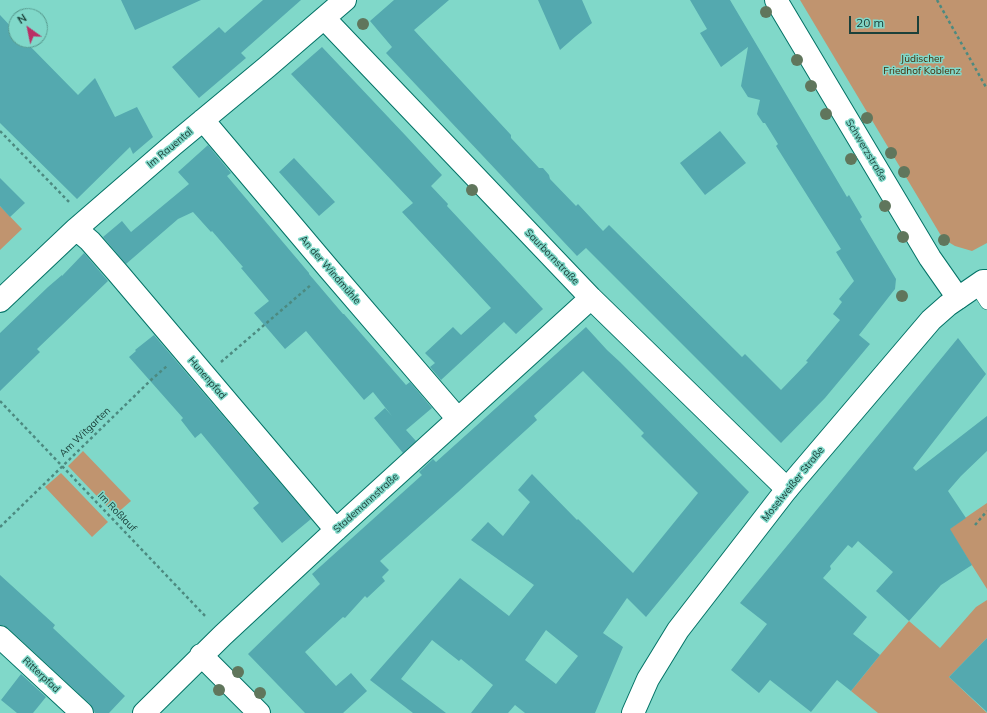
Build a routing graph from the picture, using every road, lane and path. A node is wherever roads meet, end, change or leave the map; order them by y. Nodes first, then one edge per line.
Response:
1 (345, 0) edge
2 (776, 0) edge
3 (937, 0) edge
4 (324, 18) junction
5 (987, 89) edge
6 (203, 120) junction
7 (0, 131) edge
8 (72, 204) dead end
9 (76, 229) junction
10 (329, 269) junction
11 (980, 287) edge
12 (591, 298) junction
13 (0, 301) edge
14 (185, 352) junction
15 (205, 376) junction
16 (0, 401) edge
17 (458, 419) junction
18 (61, 466) junction
19 (787, 489) junction
20 (987, 511) edge
21 (975, 525) dead end
22 (0, 527) edge
23 (336, 530) junction
24 (222, 634) junction
25 (0, 637) edge
26 (202, 655) junction
27 (82, 713) edge
28 (144, 713) edge
29 (259, 713) edge
30 (633, 713) edge

1 - 4 street, Im Rauental
2 - 11 street, Schwerzstraße
3 - 5 path
4 - 6 street, Im Rauental
4 - 12 street, Saurbornstraße
6 - 9 street, Im Rauental
6 - 10 street, An der Windmühle
7 - 8 path
9 - 13 street, Im Rauental
9 - 14 street, Hunenpfad
10 - 15 path
10 - 17 street, An der Windmühle
11 - 19 street, Moselweißer Straße
12 - 17 street, Stademannstraße
12 - 19 street, Saurbornstraße
14 - 15 street, Hunenpfad
14 - 18 path, Am Witgarten
15 - 23 street, Hunenpfad
16 - 18 path, Im Roßlauf
17 - 23 street, Stademannstraße
18 - 22 path, Am Witgarten
18 - 24 path, Im Roßlauf
19 - 30 street, Moselweißer Straße
20 - 21 path
23 - 24 street, Stademannstraße
24 - 26 street, Stademannstraße
25 - 27 street, Ritterpfad
26 - 28 street, Stademannstraße
26 - 29 street

